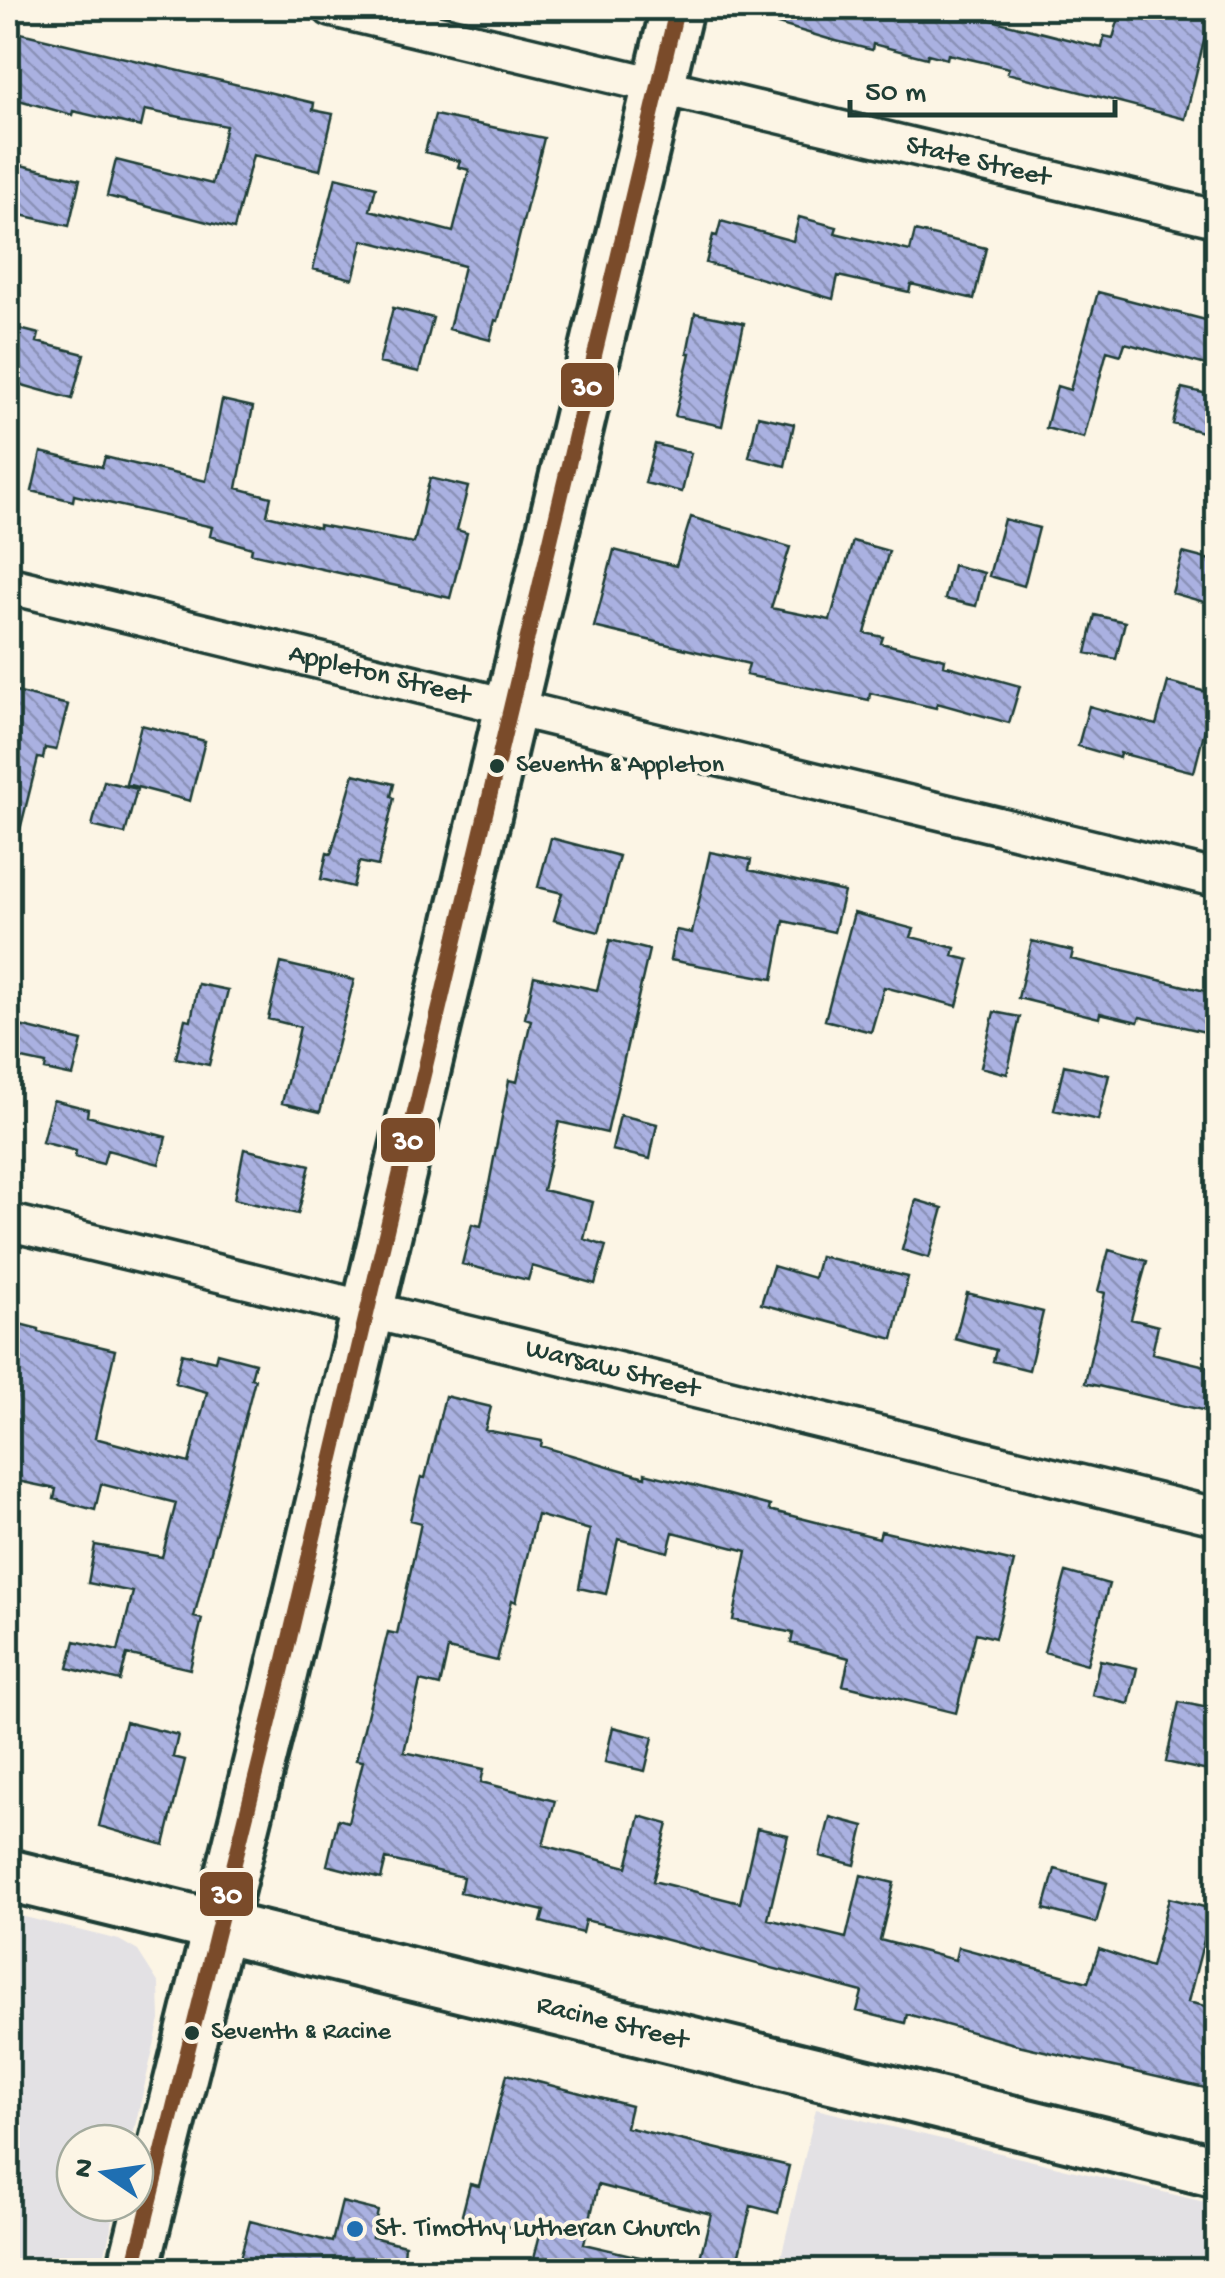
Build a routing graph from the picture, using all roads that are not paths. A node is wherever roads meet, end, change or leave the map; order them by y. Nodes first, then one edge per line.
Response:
1 (331, 8) edge
2 (677, 8) edge
3 (660, 86) junction
4 (1218, 219) edge
5 (8, 585) edge
6 (510, 706) junction
7 (1218, 878) edge
8 (8, 1222) edge
9 (366, 1309) junction
10 (1218, 1517) edge
11 (8, 1875) edge
12 (220, 1926) junction
13 (1218, 2172) edge
14 (133, 2270) edge

1 - 3 street, State Street
2 - 3 street
3 - 4 street, State Street
3 - 6 street
5 - 6 street, Appleton Street
6 - 7 street, Appleton Street
6 - 9 street
8 - 9 street, Warsaw Street
9 - 10 street, Warsaw Street
9 - 12 street
11 - 12 street, Racine Street
12 - 13 street, Racine Street
12 - 14 street

